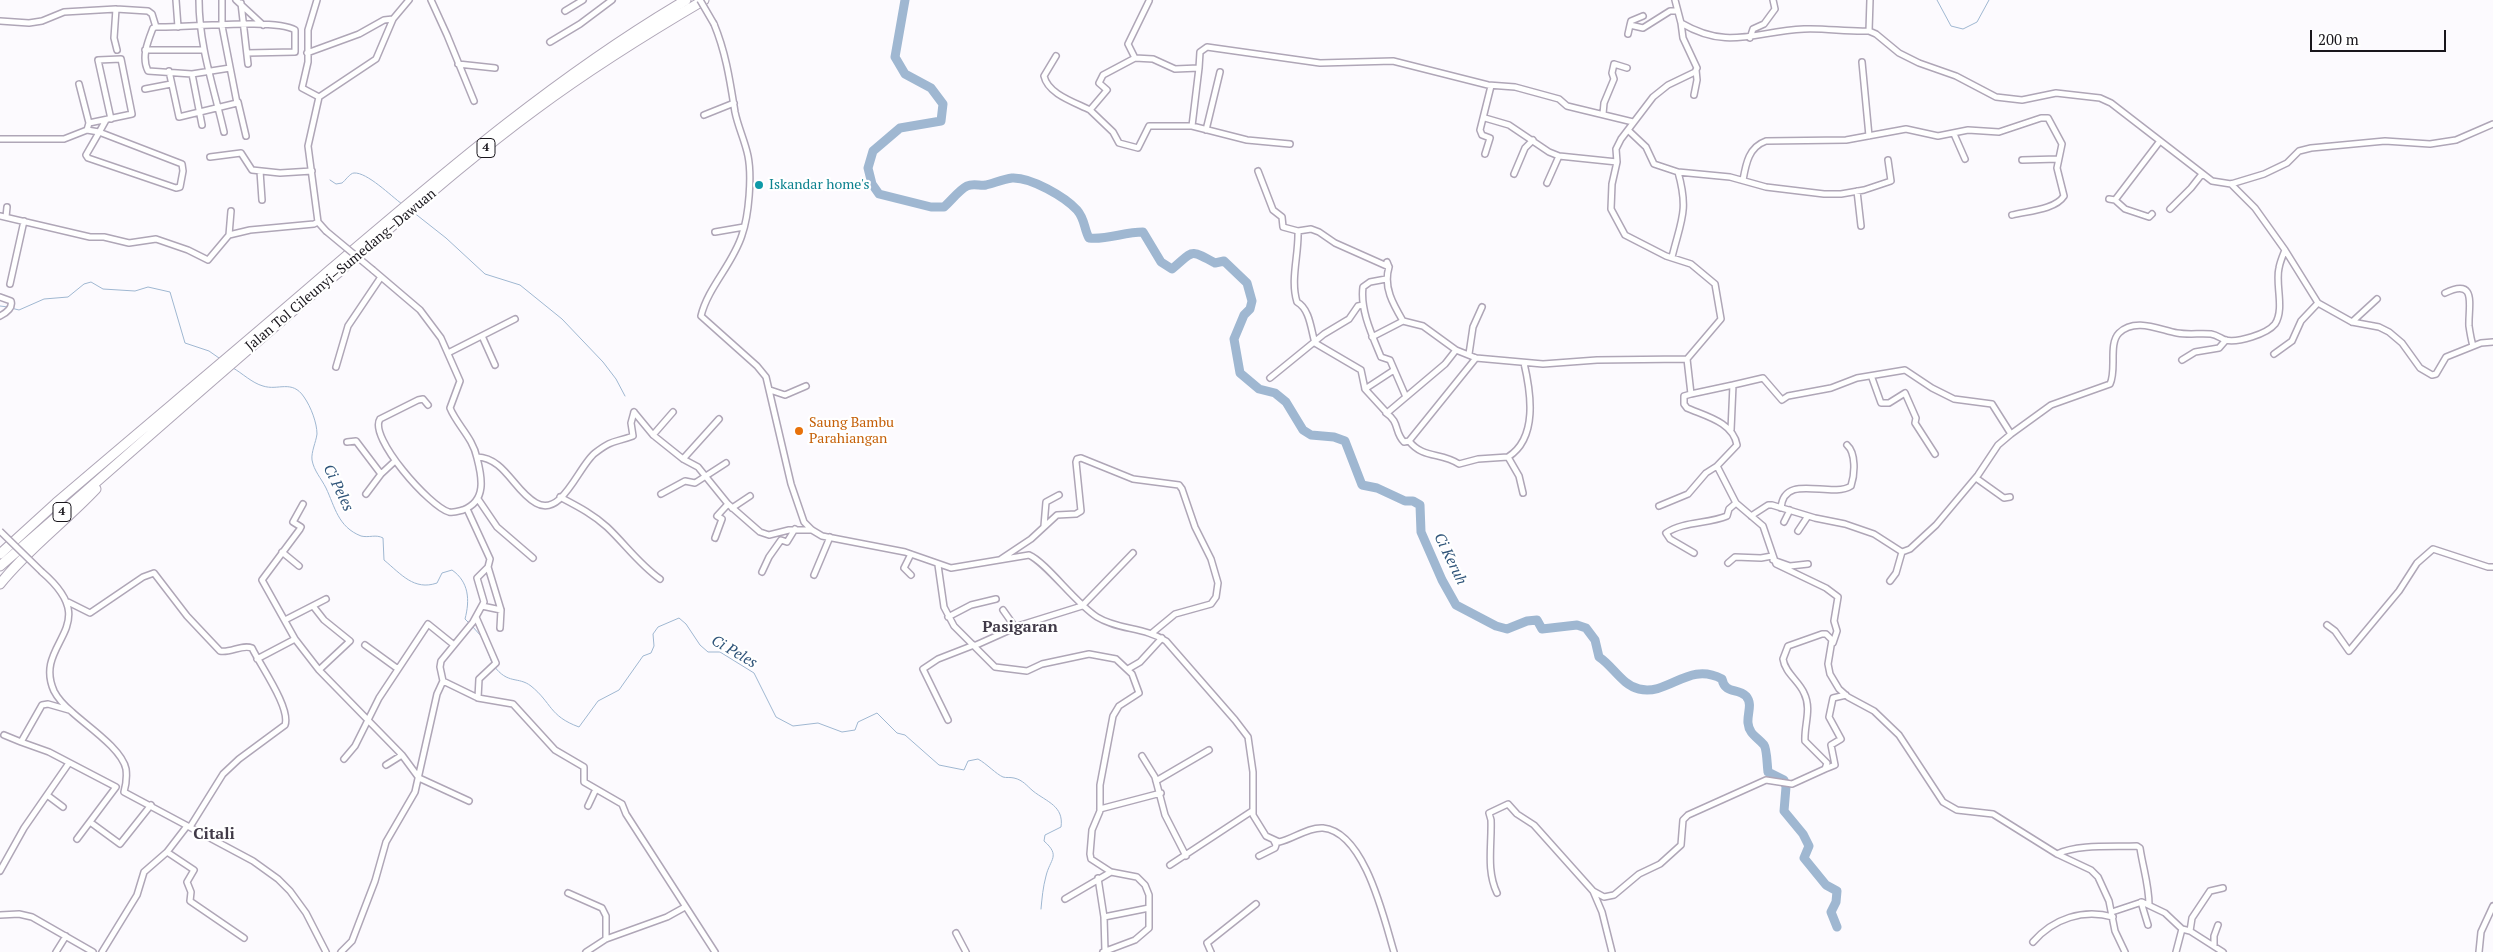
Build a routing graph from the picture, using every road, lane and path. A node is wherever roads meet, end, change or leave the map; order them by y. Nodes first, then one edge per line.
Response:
1 (176, 0) edge
2 (200, 0) edge
3 (222, 0) edge
4 (317, 0) edge
5 (409, 0) edge
6 (430, 0) edge
7 (583, 0) edge
8 (612, 0) edge
9 (686, 0) edge
10 (702, 0) edge
11 (1675, 0) edge
12 (1773, 0) edge
13 (1870, 0) edge
14 (1149, 1) edge
15 (239, 2) edge
16 (116, 9) junction
17 (565, 11) dead end
18 (1677, 11) junction
19 (1643, 16) dead end
20 (393, 19) junction
21 (0, 22) edge
22 (1681, 23) junction
23 (242, 24) junction
24 (264, 25) junction
25 (1630, 25) junction
26 (222, 26) junction
27 (156, 27) junction
28 (178, 27) junction
29 (199, 28) junction
30 (1869, 31) junction
31 (1628, 34) dead end
32 (1750, 38) junction
33 (550, 42) dead end
34 (117, 50) dead end
35 (145, 50) junction
36 (203, 50) junction
37 (247, 52) junction
38 (307, 53) junction
39 (1056, 56) dead end
40 (1135, 58) junction
41 (1862, 62) dead end
42 (248, 64) dead end
43 (458, 64) junction
44 (230, 68) junction
45 (495, 68) dead end
46 (1199, 68) junction
47 (1627, 68) dead end
48 (1696, 70) junction
49 (169, 71) junction
50 (209, 72) junction
51 (1220, 72) dead end
52 (192, 74) junction
53 (79, 84) dead end
54 (171, 84) junction
55 (1491, 86) junction
56 (145, 90) dead end
57 (1694, 95) dead end
58 (319, 97) junction
59 (238, 102) junction
60 (474, 102) dead end
61 (734, 104) junction
62 (219, 107) junction
63 (1090, 110) junction
64 (199, 112) junction
65 (1603, 114) junction
66 (704, 115) dead end
67 (1485, 118) junction
68 (109, 119) junction
69 (1633, 122) junction
70 (90, 123) junction
71 (2493, 124) edge
72 (202, 125) dead end
73 (1192, 126) junction
74 (87, 130) junction
75 (1206, 130) junction
76 (1628, 130) junction
77 (99, 132) junction
78 (224, 132) dead end
79 (1954, 134) junction
80 (246, 136) dead end
81 (1869, 136) junction
82 (0, 139) edge
83 (1532, 140) junction
84 (2160, 141) junction
85 (1290, 144) dead end
86 (1485, 154) dead end
87 (1559, 156) junction
88 (210, 157) dead end
89 (1965, 159) dead end
90 (2058, 159) junction
91 (1888, 160) dead end
92 (2022, 160) dead end
93 (1617, 162) junction
94 (312, 170) junction
95 (260, 171) junction
96 (1258, 171) dead end
97 (1678, 172) junction
98 (1514, 174) dead end
99 (2202, 174) junction
100 (1743, 180) junction
101 (1548, 183) dead end
102 (2231, 184) junction
103 (1857, 191) junction
104 (2109, 198) dead end
105 (262, 200) dead end
106 (2115, 200) junction
107 (7, 207) dead end
108 (2170, 209) dead end
109 (231, 211) dead end
110 (2152, 214) dead end
111 (2012, 215) dead end
112 (3, 216) edge
113 (24, 221) junction
114 (318, 222) junction
115 (1860, 226) dead end
116 (744, 227) junction
117 (1298, 231) junction
118 (715, 232) dead end
119 (230, 235) junction
120 (2285, 250) junction
121 (1672, 257) junction
122 (381, 277) junction
123 (1386, 279) junction
124 (10, 284) dead end
125 (2445, 293) dead end
126 (0, 297) edge
127 (2377, 299) dead end
128 (2318, 303) junction
129 (1363, 305) junction
130 (1482, 307) dead end
131 (282, 314) junction
132 (0, 316) edge
133 (515, 319) dead end
134 (1403, 321) junction
135 (2352, 322) junction
136 (482, 336) junction
137 (1372, 337) junction
138 (2226, 340) junction
139 (2493, 342) edge
140 (1315, 343) junction
141 (2474, 346) junction
142 (1456, 350) junction
143 (448, 353) junction
144 (1469, 354) junction
145 (2274, 354) dead end
146 (1476, 358) junction
147 (1687, 359) junction
148 (2182, 360) dead end
149 (1524, 363) junction
150 (495, 365) dead end
151 (336, 367) dead end
152 (1394, 370) junction
153 (1270, 378) dead end
154 (1872, 378) junction
155 (1733, 385) junction
156 (806, 386) dead end
157 (1365, 389) junction
158 (770, 390) junction
159 (1691, 394) junction
160 (1406, 397) junction
161 (428, 405) dead end
162 (673, 412) dead end
163 (1386, 413) junction
164 (719, 419) dead end
165 (1731, 430) junction
166 (2011, 434) junction
167 (653, 435) junction
168 (1409, 441) junction
169 (347, 442) dead end
170 (1847, 445) dead end
171 (1935, 454) dead end
172 (477, 457) junction
173 (1508, 457) junction
174 (125, 458) junction
175 (683, 459) junction
176 (395, 462) junction
177 (726, 463) dead end
178 (1717, 466) junction
179 (381, 474) junction
180 (706, 477) junction
181 (1976, 478) junction
182 (1523, 492) dead end
183 (366, 494) dead end
184 (661, 494) dead end
185 (1059, 495) dead end
186 (750, 496) dead end
187 (2010, 497) dead end
188 (560, 498) junction
189 (478, 499) junction
190 (56, 503) junction
191 (1736, 503) junction
192 (303, 504) dead end
193 (730, 506) junction
194 (1659, 506) dead end
195 (1781, 508) junction
196 (467, 509) junction
197 (1790, 510) junction
198 (1751, 516) junction
199 (1808, 516) junction
200 (1784, 522) dead end
201 (1044, 526) junction
202 (795, 529) junction
203 (812, 530) junction
204 (0, 531) edge
205 (1798, 531) dead end
206 (830, 537) junction
207 (715, 538) dead end
208 (0, 546) edge
209 (282, 552) junction
210 (1902, 552) junction
211 (1133, 553) dead end
212 (1694, 553) dead end
213 (0, 554) edge
214 (911, 554) junction
215 (534, 558) dead end
216 (1772, 558) junction
217 (1000, 560) junction
218 (1728, 563) dead end
219 (1808, 564) dead end
220 (938, 565) junction
221 (0, 566) edge
222 (299, 566) dead end
223 (488, 567) junction
224 (2493, 567) edge
225 (762, 572) dead end
226 (814, 575) dead end
227 (911, 575) dead end
228 (660, 579) dead end
229 (1890, 581) dead end
230 (0, 584) edge
231 (326, 598) dead end
232 (996, 599) dead end
233 (68, 602) junction
234 (313, 606) junction
235 (482, 606) junction
236 (1082, 606) junction
237 (501, 610) junction
238 (1003, 610) dead end
239 (948, 617) junction
240 (285, 620) junction
241 (474, 620) junction
242 (2328, 625) dead end
243 (1015, 627) junction
244 (500, 628) dead end
245 (1152, 633) junction
246 (1162, 638) junction
247 (295, 639) junction
248 (1833, 643) junction
249 (454, 644) junction
250 (365, 645) dead end
251 (974, 646) junction
252 (257, 659) junction
253 (398, 669) junction
254 (1128, 669) junction
255 (319, 670) junction
256 (443, 681) junction
257 (1846, 695) junction
258 (478, 698) junction
259 (70, 710) junction
260 (948, 720) dead end
261 (368, 721) junction
262 (4, 735) dead end
263 (21, 742) junction
264 (1209, 750) dead end
265 (402, 755) junction
266 (1142, 756) dead end
267 (344, 759) dead end
268 (69, 763) junction
269 (386, 765) dead end
270 (1825, 769) junction
271 (419, 778) junction
272 (1156, 781) junction
273 (116, 787) junction
274 (596, 789) junction
275 (124, 792) junction
276 (1161, 793) junction
277 (48, 795) junction
278 (469, 801) dead end
279 (151, 805) junction
280 (588, 806) dead end
281 (63, 807) dead end
282 (1100, 809) junction
283 (1252, 811) junction
284 (90, 822) junction
285 (188, 826) junction
286 (77, 839) dead end
287 (1274, 840) junction
288 (168, 852) junction
289 (2057, 854) junction
290 (1186, 856) junction
291 (1259, 856) dead end
292 (1170, 865) dead end
293 (0, 871) edge
294 (1110, 872) junction
295 (1098, 878) junction
296 (2223, 888) dead end
297 (1593, 891) junction
298 (568, 893) dead end
299 (1497, 893) dead end
300 (1065, 899) dead end
301 (2141, 902) junction
302 (1256, 904) dead end
303 (2149, 905) junction
304 (2493, 906) edge
305 (685, 907) junction
306 (1149, 908) junction
307 (2112, 914) junction
308 (0, 915) edge
309 (1104, 917) junction
310 (2148, 925) dead end
311 (2218, 925) dead end
312 (2182, 929) junction
313 (2190, 931) junction
314 (956, 933) dead end
315 (66, 936) junction
316 (244, 938) dead end
317 (606, 939) junction
318 (2033, 942) dead end
319 (2214, 946) junction
320 (1104, 951) edge
321 (56, 952) edge
322 (93, 952) edge
323 (102, 952) edge
324 (326, 952) edge
325 (341, 952) edge
326 (586, 952) edge
327 (715, 952) edge
328 (966, 952) edge
329 (1211, 952) edge
330 (1394, 952) edge
331 (1612, 952) edge
332 (2125, 952) edge
333 (2176, 952) edge
334 (2223, 952) edge
335 (2479, 952) edge

1 - 28 street
2 - 29 street
3 - 26 street
4 - 38 street
5 - 20 street
6 - 43 street
7 - 17 street
8 - 33 street
9 - 131 highway, Jalan Tol Cileunyi–Sumedang–Dawuan / 4
10 - 61 street, bridge
10 - 131 highway, Jalan Tol Cileunyi–Sumedang–Dawuan / 4
11 - 18 street
12 - 32 street
13 - 30 street
14 - 40 street
15 - 23 street
15 - 24 street
16 - 21 street
16 - 27 street
16 - 34 street
18 - 22 street
18 - 25 street
19 - 25 street
20 - 38 street
20 - 58 street
22 - 32 street
22 - 48 street
23 - 24 street
23 - 26 street
23 - 37 street
24 - 37 street
25 - 31 street
26 - 29 street
26 - 44 street
27 - 28 street
27 - 35 street
28 - 29 street
29 - 36 street
30 - 32 street
30 - 84 street
35 - 36 street
35 - 49 street
36 - 50 street
37 - 42 street
38 - 58 street
39 - 63 street
40 - 46 street
40 - 63 street
41 - 81 street
43 - 45 street
43 - 60 street
44 - 50 street
44 - 59 street
46 - 55 street
46 - 73 street
47 - 65 street
48 - 57 street
48 - 69 street
49 - 52 street
49 - 54 street
50 - 52 street
50 - 62 street
51 - 75 street
52 - 64 street
53 - 70 street
54 - 56 street
54 - 64 street
55 - 65 street
55 - 67 street
58 - 94 street
59 - 62 street
59 - 80 street
61 - 66 street
61 - 116 street
62 - 64 street
62 - 78 street
63 - 73 street
64 - 72 street
65 - 69 street
67 - 83 street
67 - 86 street
68 - 68 street
68 - 70 street
68 - 77 street
69 - 76 street
70 - 74 street
71 - 102 street
73 - 75 street
74 - 77 street
74 - 82 street
75 - 85 street
76 - 93 street
76 - 97 street
77 - 77 street
79 - 81 street
79 - 89 street
79 - 90 street
81 - 100 street
83 - 87 street
83 - 98 street
84 - 99 street
84 - 106 street
87 - 93 street
87 - 101 street
88 - 95 street
90 - 92 street
90 - 111 street
91 - 103 street
93 - 121 street
94 - 95 street
94 - 114 street
95 - 105 street
96 - 117 street
97 - 100 street
97 - 121 street
99 - 102 street
99 - 108 street
100 - 103 street
102 - 120 street
103 - 115 street
104 - 106 street
106 - 110 street
107 - 112 street
109 - 119 street
112 - 113 street
113 - 119 street
113 - 124 street
114 - 119 street
114 - 122 street, bridge
116 - 118 street
116 - 158 street
117 - 123 street
117 - 140 street
120 - 128 street
120 - 138 street
121 - 147 street
122 - 143 street
122 - 151 street
123 - 129 street
123 - 134 street
125 - 141 street
126 - 132 street
127 - 135 street
128 - 135 street
128 - 145 street
129 - 137 street
129 - 140 street
130 - 144 street
131 - 174 highway, Jalan Tol Cileunyi–Sumedang–Dawuan / 4
131 - 190 highway, Jalan Tol Cileunyi–Sumedang–Dawuan / 4
133 - 136 street
134 - 137 street
134 - 142 street
135 - 141 street
136 - 143 street
136 - 150 street
137 - 152 street
138 - 148 street
138 - 166 street
139 - 141 street
140 - 153 street
140 - 157 street
142 - 144 street
142 - 160 street
143 - 172 street
144 - 146 street
146 - 149 street
146 - 168 street
147 - 149 street
147 - 159 street
149 - 173 street
152 - 157 street
152 - 160 street
154 - 155 street
154 - 166 street
154 - 171 street
155 - 159 street
155 - 165 street
156 - 158 street
157 - 163 street
158 - 203 street
159 - 165 street
160 - 163 street
161 - 176 street
162 - 167 street
163 - 168 street
164 - 175 street
165 - 178 street
166 - 181 street
167 - 175 street
167 - 188 street
168 - 173 street
169 - 179 street
170 - 195 street
172 - 188 street
172 - 189 street
173 - 182 street
174 - 221 highway, Jalan Tol Cileunyi–Sumedang–Dawuan / 4
174 - 230 highway
175 - 180 street
176 - 179 street
176 - 196 street
177 - 180 street
178 - 191 street
178 - 194 street
179 - 183 street
180 - 184 street
180 - 193 street
181 - 187 street
181 - 210 street
185 - 201 street
186 - 193 street
188 - 228 street
189 - 196 street
189 - 215 street
190 - 208 highway
190 - 213 highway, Jalan Tol Cileunyi–Sumedang–Dawuan / 4
191 - 198 street
191 - 212 street
192 - 209 street
193 - 202 street
193 - 207 street
195 - 197 street
195 - 198 street
196 - 223 street
197 - 199 street
197 - 200 street
198 - 216 street
199 - 205 street
199 - 210 street
201 - 217 street
201 - 245 street
202 - 203 street
202 - 225 street
203 - 206 street
204 - 233 street, bridge
206 - 214 street
206 - 226 street
209 - 222 street
209 - 240 street
210 - 229 street
211 - 236 street
214 - 220 street
214 - 227 street
216 - 218 street
216 - 219 street
216 - 248 street
217 - 220 street
217 - 236 street
220 - 239 street
223 - 235 street
223 - 237 street
224 - 242 street
231 - 234 street
232 - 239 street
233 - 252 street
233 - 259 street
234 - 240 street
234 - 255 street
235 - 237 street
235 - 241 street
236 - 243 street
236 - 245 street
237 - 244 street
238 - 243 street
239 - 251 street
240 - 247 street
241 - 249 street
241 - 258 street
243 - 251 street
245 - 246 street
246 - 254 street
246 - 283 street
247 - 252 street
247 - 255 street
248 - 257 street
248 - 270 street
249 - 253 street
249 - 256 street
250 - 253 street
251 - 254 street
251 - 260 street
252 - 285 street
253 - 261 street
254 - 282 street
255 - 261 street
256 - 258 street
256 - 271 street
257 - 270 street
257 - 289 street
258 - 274 street
259 - 263 street
259 - 275 street
261 - 265 street
261 - 267 street
262 - 263 street
263 - 268 street
264 - 272 street
265 - 269 street
265 - 271 street
266 - 272 street
268 - 273 street
268 - 277 street
270 - 297 street
271 - 278 street
271 - 325 street
272 - 276 street
273 - 275 street
273 - 284 street
274 - 280 street
274 - 305 street
275 - 279 street
276 - 282 street
276 - 290 street
277 - 281 street
277 - 293 street
279 - 284 street
279 - 285 street
282 - 294 street
283 - 287 street
283 - 290 street
284 - 286 street
285 - 288 street
285 - 324 street
287 - 291 street
287 - 330 street
288 - 316 street
288 - 323 street
289 - 303 street
289 - 307 street
290 - 292 street
294 - 295 street
294 - 306 street
295 - 300 street
295 - 309 street
296 - 313 street
297 - 299 street
297 - 331 street
298 - 317 street
301 - 303 street
301 - 307 street
301 - 310 street
302 - 329 street
303 - 312 street
304 - 335 street
305 - 317 street
305 - 327 street
306 - 309 street
306 - 320 street
307 - 318 street
307 - 332 street
308 - 315 street
309 - 320 street
311 - 319 street
312 - 313 street
312 - 333 street
313 - 319 street
314 - 328 street
315 - 321 street
315 - 322 street
317 - 326 street
319 - 334 street

